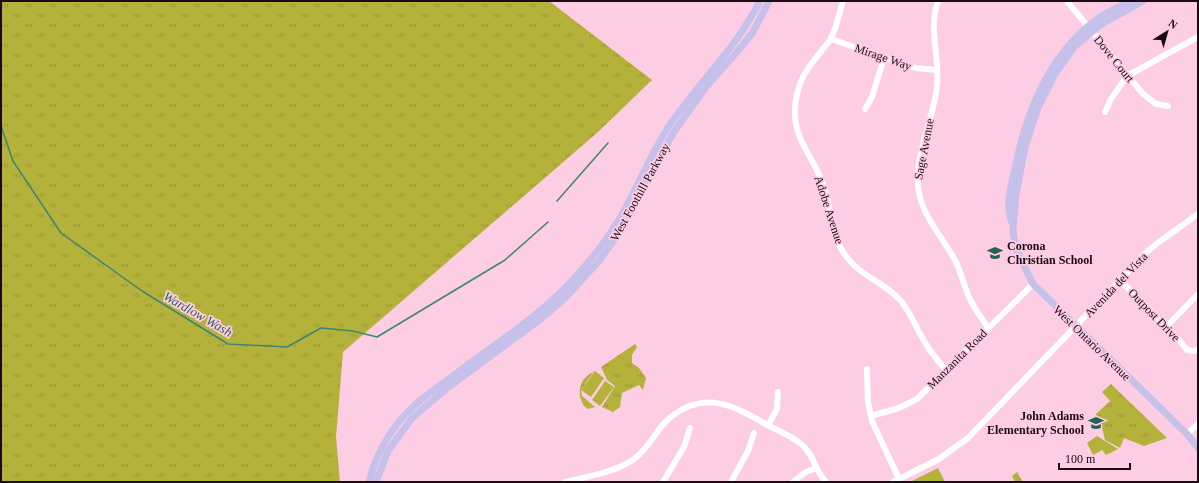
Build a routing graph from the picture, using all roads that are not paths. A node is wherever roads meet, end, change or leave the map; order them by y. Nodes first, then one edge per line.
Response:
1 (760, 1) edge
2 (843, 1) edge
3 (938, 1) edge
4 (1067, 1) edge
5 (1131, 1) edge
6 (1143, 1) edge
7 (767, 4) edge
8 (1090, 29) junction
9 (1198, 37) edge
10 (831, 39) junction
11 (884, 58) junction
12 (937, 70) junction
13 (1127, 76) junction
14 (1168, 106) dead end
15 (865, 109) dead end
16 (1106, 112) dead end
17 (1198, 214) edge
18 (1120, 280) junction
19 (1033, 284) junction
20 (1198, 294) edge
21 (1076, 326) junction
22 (1166, 327) junction
23 (988, 328) junction
24 (1198, 350) edge
25 (867, 369) dead end
26 (946, 370) junction
27 (778, 392) dead end
28 (871, 416) junction
29 (1198, 424) edge
30 (768, 425) junction
31 (690, 428) dead end
32 (754, 433) dead end
33 (1187, 434) junction
34 (1198, 448) edge
35 (816, 468) junction
36 (896, 481) edge
37 (368, 482) edge
38 (376, 482) edge
39 (565, 482) edge
40 (663, 482) edge
41 (731, 482) edge
42 (793, 482) edge
43 (826, 482) edge

1 - 37 main road, West Foothill Parkway
2 - 10 street, Adobe Avenue
3 - 12 street, Sage Avenue
4 - 8 street, Dove Court
5 - 8 main road, West Ontario Avenue
6 - 8 main road, West Ontario Avenue
7 - 38 main road, West Foothill Parkway
8 - 13 street, Dove Court
8 - 19 main road, West Ontario Avenue
9 - 13 street
10 - 11 street, Mirage Way
10 - 26 street, Adobe Avenue
11 - 12 street, Mirage Way
11 - 15 street
12 - 23 street, Sage Avenue
13 - 14 street, Dove Court
13 - 16 street
17 - 18 street, Avenida del Vista
18 - 21 street, Avenida del Vista
18 - 22 street, Outpost Drive
19 - 21 main road, West Ontario Avenue
19 - 23 street, Manzanita Road
20 - 22 street
21 - 33 main road, West Ontario Avenue
21 - 36 street, Avenida del Vista
22 - 24 street, Outpost Drive
23 - 26 street, Manzanita Road
25 - 28 street
26 - 28 street, Manzanita Road
27 - 30 street
28 - 36 street
29 - 33 street
30 - 35 street
30 - 39 street
31 - 40 street
32 - 41 street
33 - 34 main road, West Ontario Avenue
35 - 42 street
35 - 43 street

